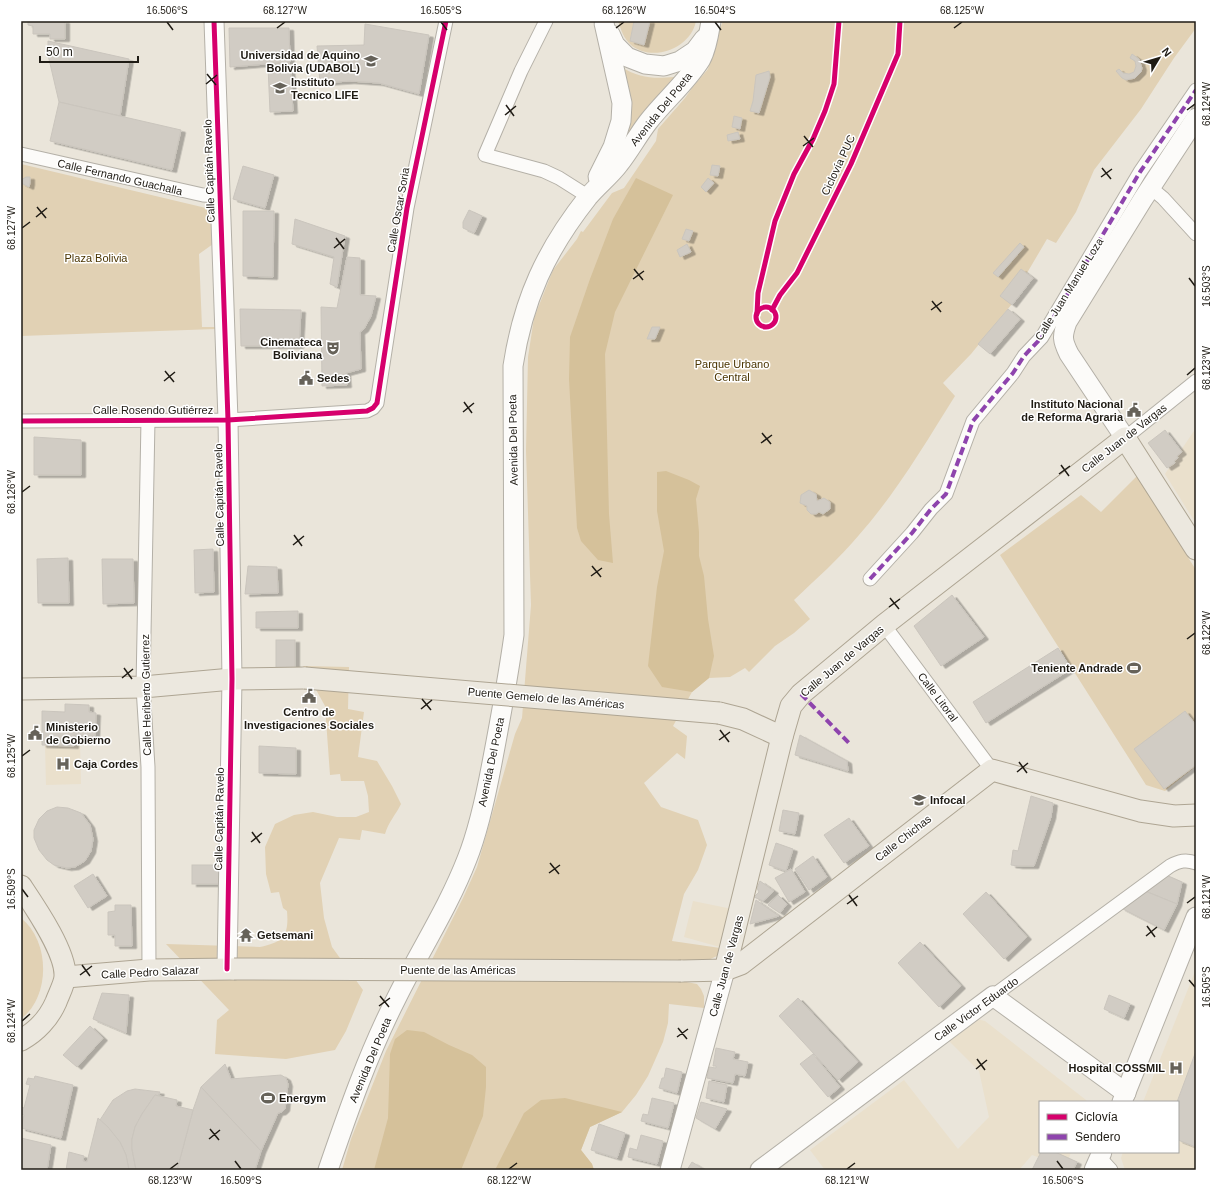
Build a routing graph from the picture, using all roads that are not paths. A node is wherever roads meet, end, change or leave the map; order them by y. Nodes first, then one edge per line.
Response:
1 (214, 21) edge
2 (446, 21) edge
3 (546, 21) edge
4 (604, 22) edge
5 (710, 27) edge
6 (1196, 90) edge
7 (1196, 118) edge
8 (21, 154) edge
9 (1150, 188) junction
10 (219, 196) junction
11 (589, 196) junction
12 (1196, 234) edge
13 (1196, 381) edge
14 (377, 403) joint
15 (148, 420) junction
16 (228, 420) junction
17 (21, 421) edge
18 (1125, 438) junction
19 (1196, 549) edge
20 (870, 579) dead end
21 (884, 625) junction
22 (232, 679) junction
23 (143, 687) junction
24 (21, 689) edge
25 (782, 737) junction
26 (992, 770) junction
27 (1196, 815) edge
28 (1196, 863) edge
29 (21, 886) edge
30 (1196, 917) edge
31 (1192, 935) edge
32 (231, 969) junction
33 (149, 970) junction
34 (725, 970) junction
35 (682, 971) joint
36 (66, 977) junction
37 (993, 996) junction
38 (21, 1040) edge
39 (1124, 1097) edge
40 (328, 1170) edge
41 (670, 1170) edge
42 (760, 1170) edge

1 - 10 main road, Calle Capitán Ravelo
2 - 14 street, Calle Oscar Soria
3 - 11 street
4 - 5 main road
4 - 11 main road, Avenida Del Poeta
5 - 11 main road, Avenida Del Poeta
6 - 20 street, Calle Juan Manuel Loza
7 - 9 main road, Calle Juan Manuel Loza
8 - 10 street, Calle Fernando Guachalla
9 - 12 street
9 - 18 main road, Calle Juan Manuel Loza
10 - 16 main road, Calle Capitán Ravelo
11 - 40 main road, Avenida Del Poeta
13 - 18 street, Calle Juan de Vargas
14 - 16 street, Calle Rosendo Gutiérrez
15 - 16 street, Calle Rosendo Gutiérrez
15 - 17 street, Calle Rosendo Gutiérrez
15 - 23 street, Calle Heriberto Gutierrez
16 - 22 main road, Calle Capitán Ravelo
18 - 19 main road
18 - 21 main road, Calle Juan de Vargas
21 - 25 main road, Calle Juan de Vargas
21 - 26 street, Calle Litoral
22 - 23 main road, Puente Gemelo de las Américas
22 - 25 main road, Puente Gemelo de las Américas, bridge
22 - 32 main road, Calle Capitán Ravelo
23 - 24 main road, Puente Gemelo de las Américas
23 - 33 street, Calle Heriberto Gutierrez
25 - 34 main road, Calle Juan de Vargas
26 - 27 main road
26 - 34 main road, Calle Chichas
28 - 37 street, Calle Victor Eduardo
29 - 36 main road
30 - 31 main road
31 - 39 main road
32 - 33 main road, Calle Pedro Salazar
32 - 35 main road, Puente de las Américas, bridge
33 - 36 main road, Calle Pedro Salazar
34 - 35 main road, Calle Chichas
34 - 41 main road, Calle Juan de Vargas
36 - 38 main road
37 - 39 main road
37 - 42 main road, Calle Victor Eduardo

